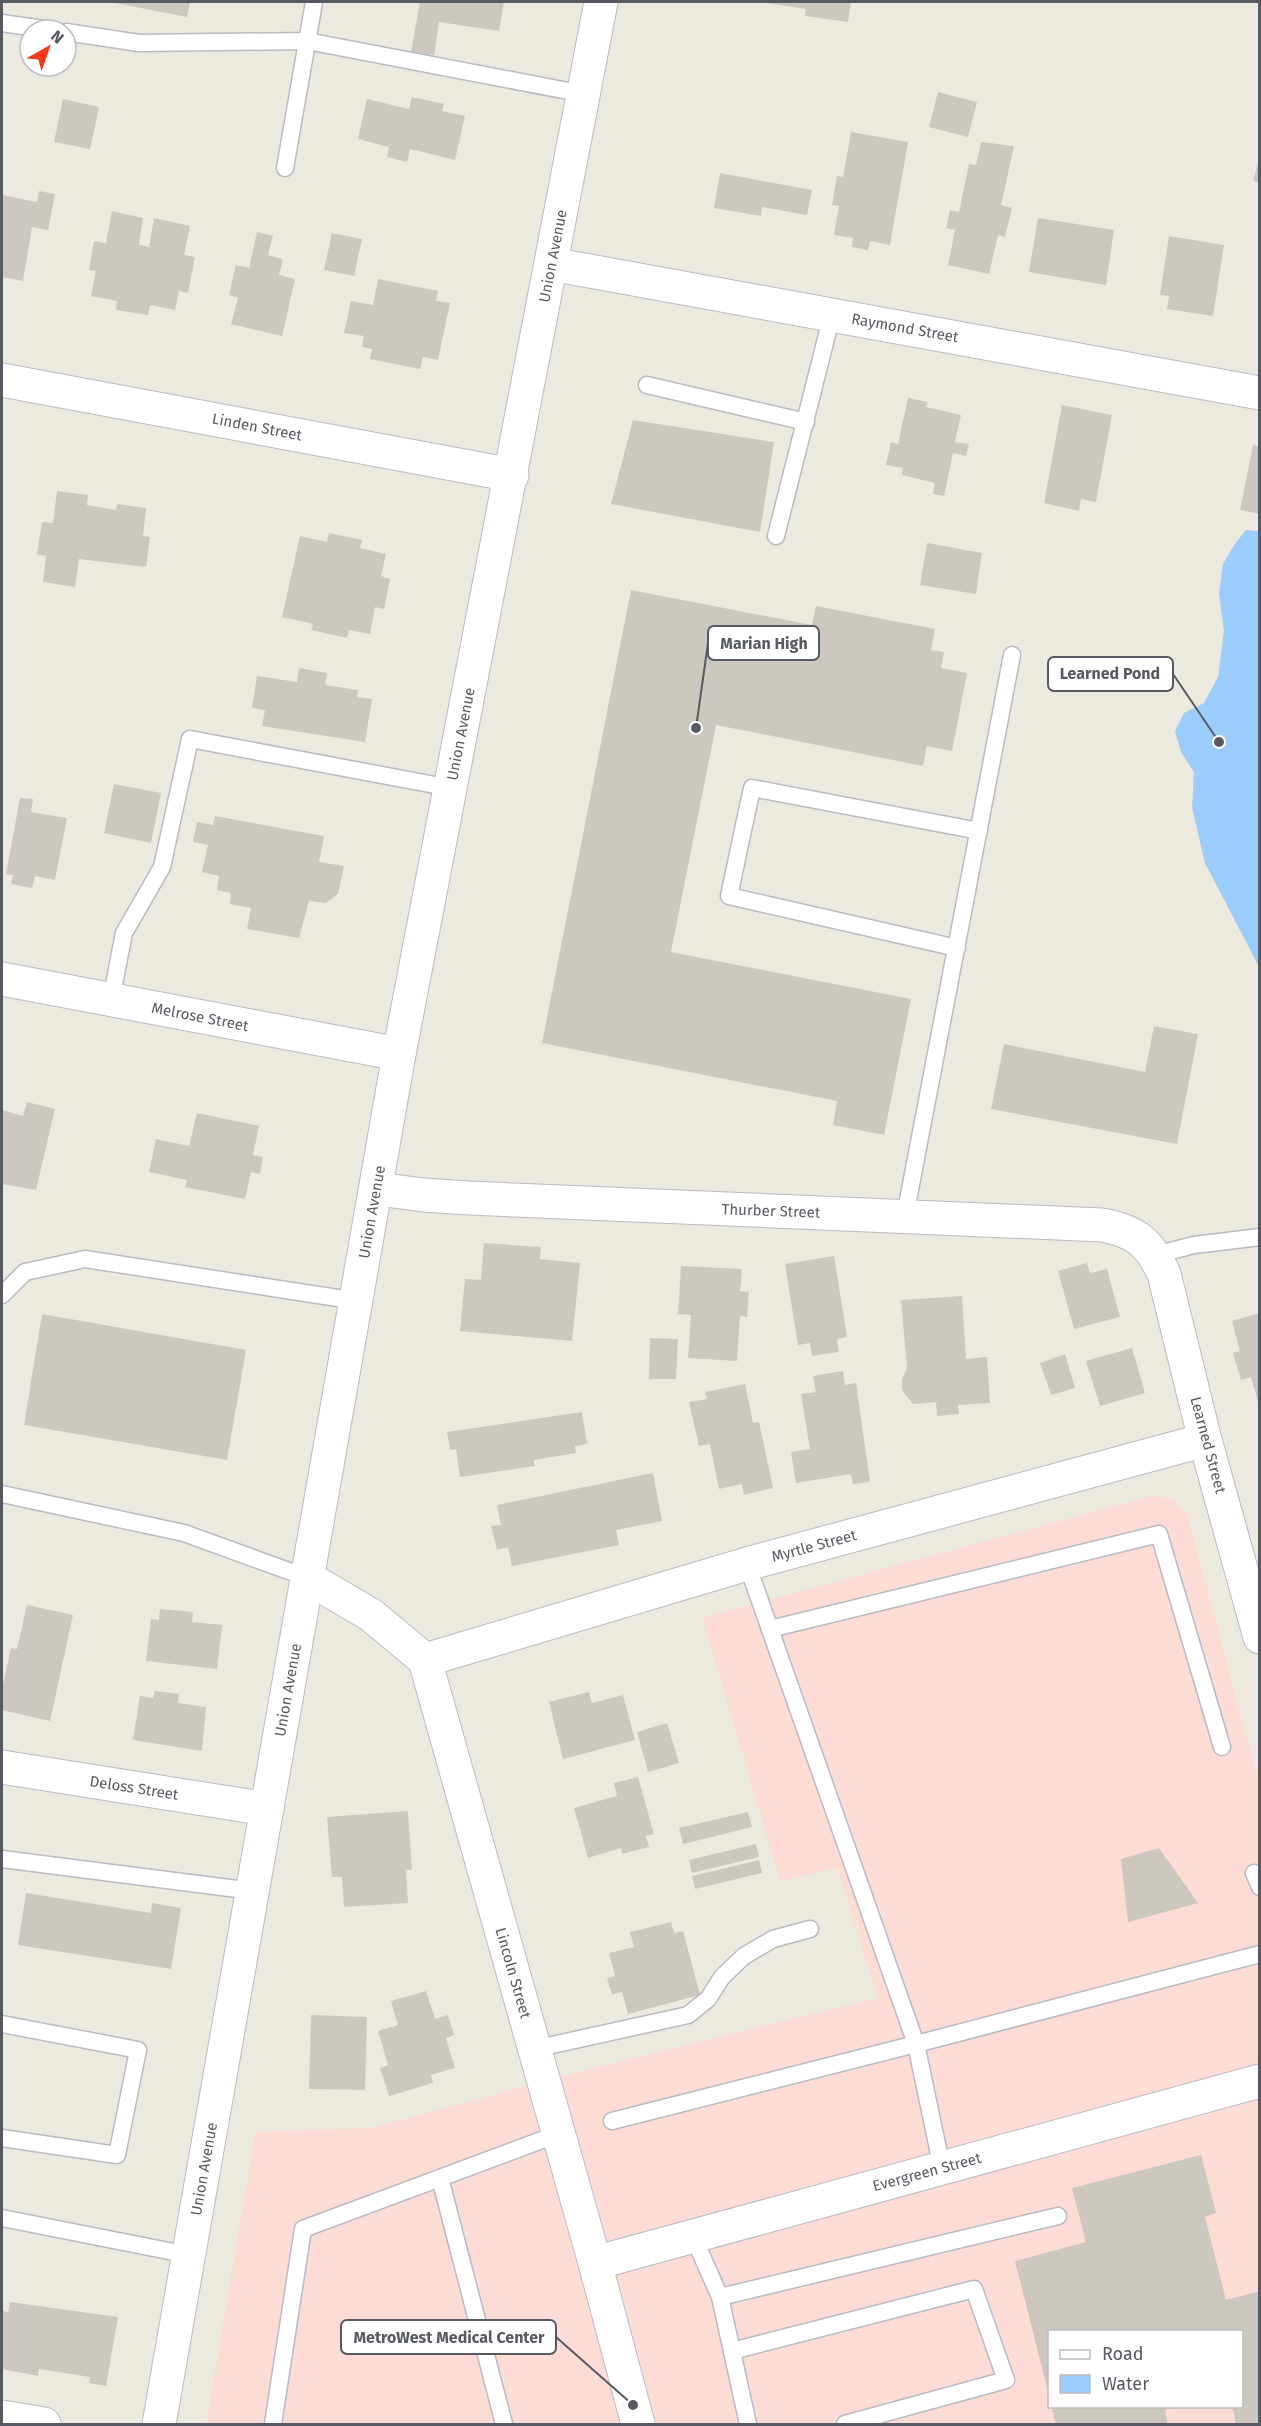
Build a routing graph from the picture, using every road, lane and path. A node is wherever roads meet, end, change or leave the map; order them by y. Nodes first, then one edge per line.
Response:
1 (314, 2) edge
2 (602, 2) edge
3 (2, 23) edge
4 (18, 25) edge
5 (78, 34) edge
6 (307, 41) junction
7 (584, 94) junction
8 (285, 168) dead end
9 (551, 264) junction
10 (832, 315) junction
11 (2, 380) edge
12 (647, 385) dead end
13 (1260, 393) edge
14 (806, 422) junction
15 (512, 475) junction
16 (776, 536) dead end
17 (1012, 655) dead end
18 (451, 788) junction
19 (979, 831) junction
20 (957, 948) junction
21 (2, 979) edge
22 (111, 1000) junction
23 (399, 1054) junction
24 (377, 1188) junction
25 (905, 1216) junction
26 (1260, 1237) edge
27 (1155, 1255) junction
28 (2, 1295) edge
29 (357, 1301) junction
30 (1205, 1440) junction
31 (2, 1494) edge
32 (747, 1564) junction
33 (308, 1578) junction
34 (770, 1629) junction
35 (1260, 1637) edge
36 (425, 1660) junction
37 (1222, 1747) dead end
38 (2, 1767) edge
39 (267, 1809) junction
40 (2, 1859) edge
41 (253, 1891) junction
42 (810, 1929) dead end
43 (1260, 1954) edge
44 (2, 2024) edge
45 (916, 2044) junction
46 (534, 2049) junction
47 (1260, 2081) edge
48 (612, 2121) dead end
49 (558, 2134) junction
50 (2, 2138) edge
51 (942, 2168) junction
52 (440, 2178) junction
53 (1058, 2216) dead end
54 (2, 2218) edge
55 (693, 2236) junction
56 (189, 2255) junction
57 (595, 2263) junction
58 (720, 2297) junction
59 (732, 2351) junction
60 (2, 2417) edge
61 (44, 2424) edge
62 (159, 2424) edge
63 (273, 2424) edge
64 (504, 2424) edge
65 (638, 2424) edge
66 (748, 2424) edge
67 (845, 2424) edge

1 - 6 lane
2 - 7 street, Union Avenue
3 - 4 lane
5 - 6 lane
6 - 7 lane
6 - 8 lane
7 - 9 street, Union Avenue
9 - 10 street, Raymond Street
9 - 15 street, Union Avenue
10 - 13 street, Raymond Street
10 - 14 lane
11 - 15 street, Linden Street
12 - 14 lane
14 - 16 lane
15 - 18 street, Union Avenue
17 - 19 lane
18 - 22 lane
18 - 23 street, Union Avenue
19 - 20 lane
19 - 20 lane
20 - 25 lane
21 - 22 street, Melrose Street
22 - 23 street, Melrose Street
23 - 24 street, Union Avenue
24 - 25 street, Thurber Street
24 - 29 street, Union Avenue
25 - 27 street, Thurber Street
26 - 27 lane
27 - 30 street, Learned Street
28 - 29 lane
29 - 33 street, Union Avenue
30 - 32 street, Myrtle Street
30 - 35 street, Learned Street
31 - 33 lane
32 - 34 lane
32 - 36 street, Myrtle Street
33 - 36 street
33 - 39 street, Union Avenue
34 - 37 lane
34 - 45 lane
36 - 46 street, Lincoln Street
38 - 39 street, Deloss Street
39 - 41 street, Union Avenue
40 - 41 lane
41 - 56 street, Union Avenue
42 - 46 lane
43 - 45 lane
44 - 50 lane
45 - 48 lane
45 - 51 lane
46 - 49 street, Lincoln Street
47 - 51 street, Evergreen Street
49 - 52 lane
49 - 57 street, Lincoln Street
51 - 55 street, Evergreen Street
52 - 63 lane
52 - 64 lane
53 - 58 lane
54 - 56 lane
55 - 57 street, Evergreen Street
55 - 58 lane
56 - 62 street, Union Avenue
57 - 65 street, Lincoln Street
58 - 59 lane
59 - 66 lane
59 - 67 lane
60 - 61 street

